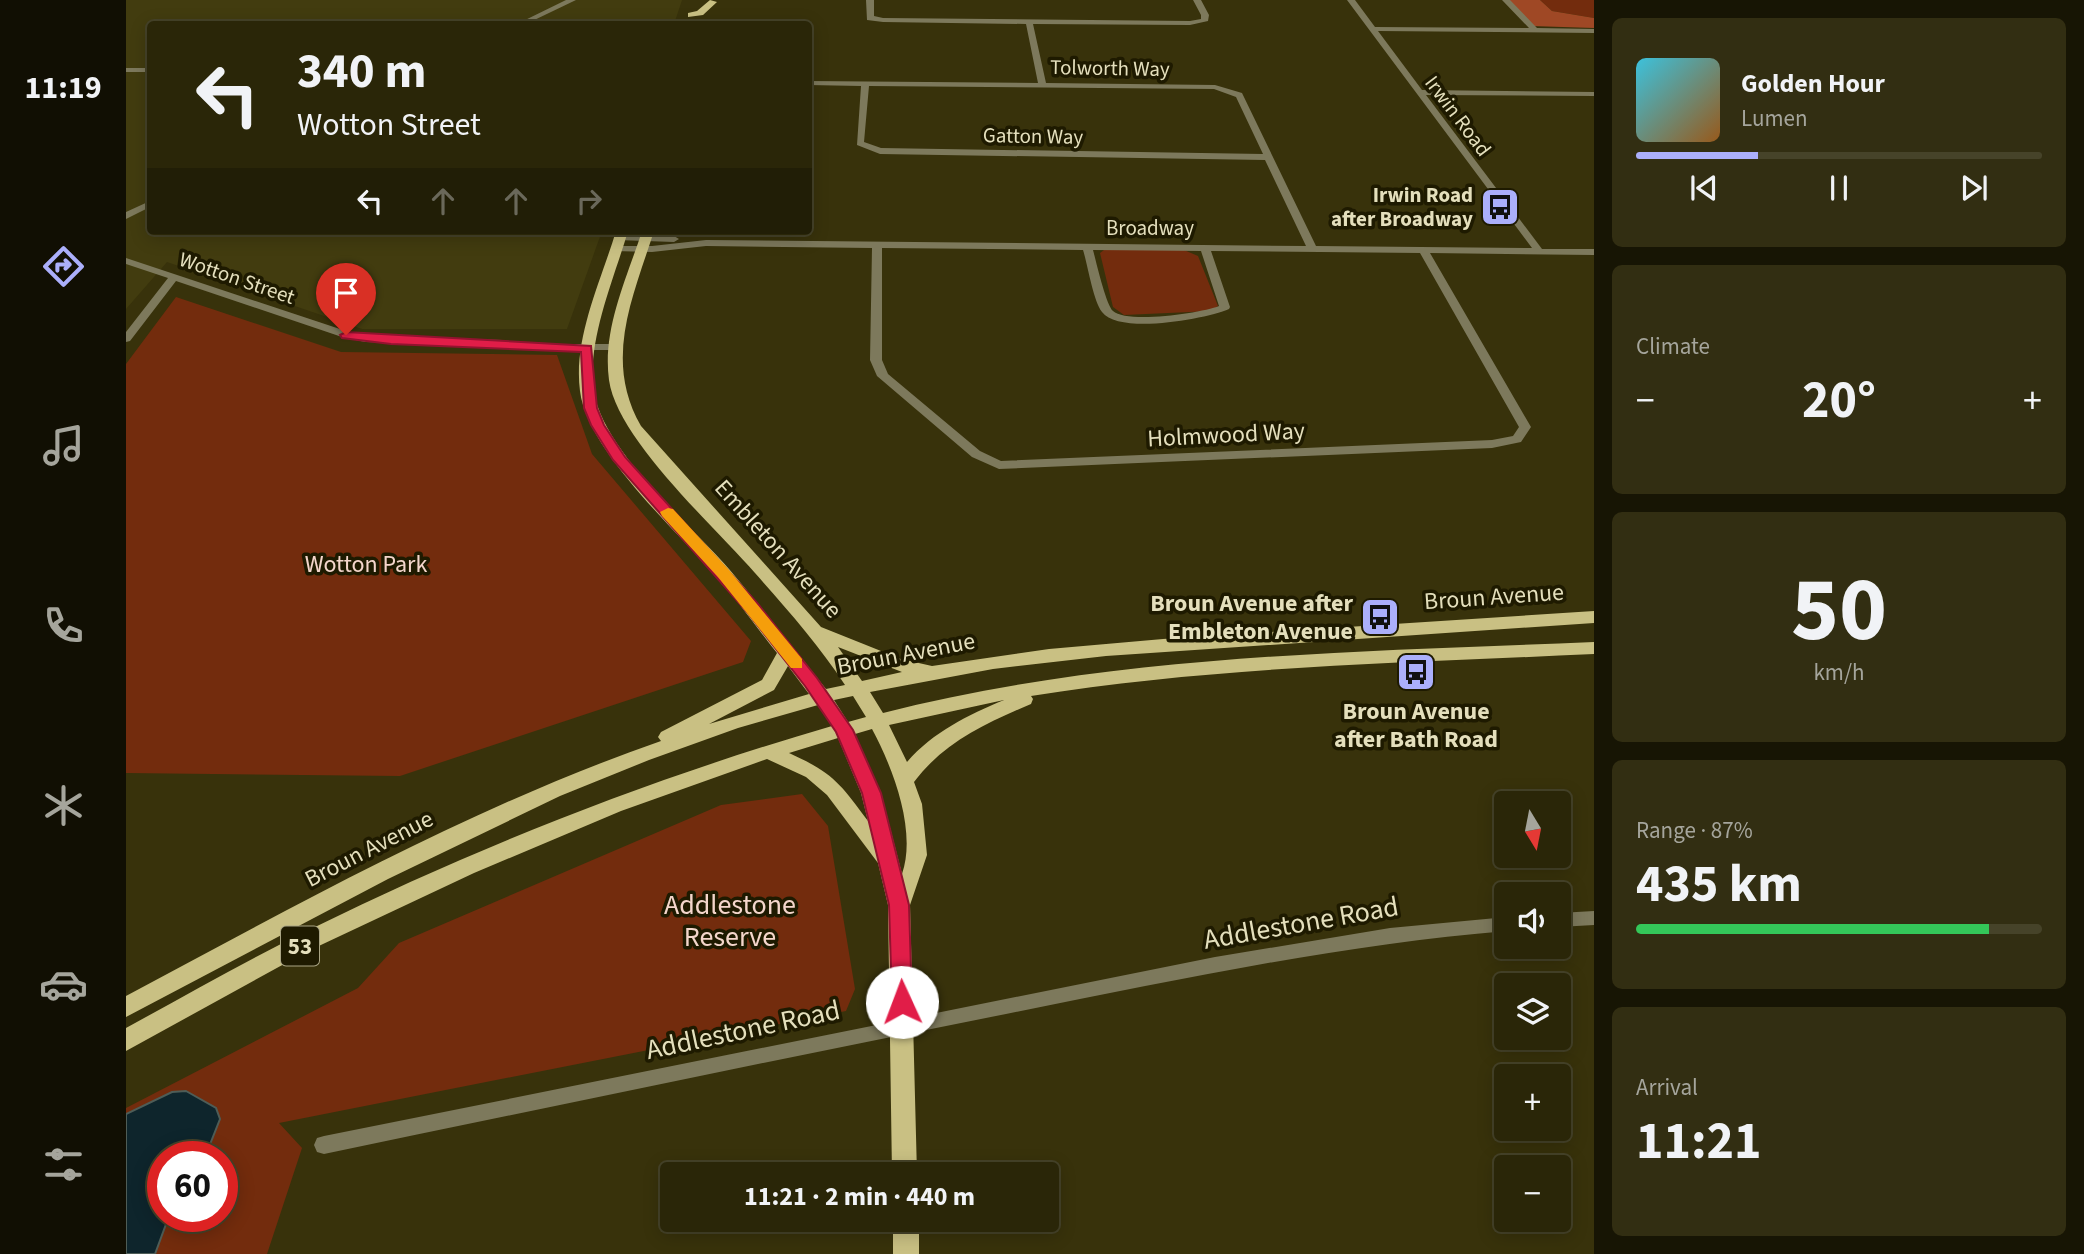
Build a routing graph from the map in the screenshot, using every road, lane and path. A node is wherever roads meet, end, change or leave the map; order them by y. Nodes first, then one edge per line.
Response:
1 (572, 0) edge
2 (696, 0) edge
3 (870, 0) edge
4 (1197, 0) edge
5 (1351, 0) edge
6 (1506, 0) edge
7 (713, 1) edge
8 (690, 20) edge
9 (527, 21) edge
10 (708, 21) edge
11 (1029, 22) junction
12 (1372, 29) junction
13 (1535, 30) junction
14 (1594, 31) edge
15 (126, 70) edge
16 (147, 70) edge
17 (812, 83) edge
18 (865, 83) junction
19 (1042, 85) junction
20 (1418, 92) junction
21 (1594, 94) edge
22 (1269, 157) junction
23 (147, 206) edge
24 (126, 216) edge
25 (620, 239) edge
26 (646, 239) edge
27 (877, 244) junction
28 (1087, 247) junction
29 (1205, 248) junction
30 (1312, 250) junction
31 (1424, 251) junction
32 (1539, 251) junction
33 (1594, 252) edge
34 (126, 261) edge
35 (174, 277) junction
36 (126, 339) edge
37 (588, 344) junction
38 (615, 349) junction
39 (587, 392) junction
40 (668, 467) junction
41 (636, 478) junction
42 (1594, 617) edge
43 (815, 631) junction
44 (1594, 648) edge
45 (787, 652) junction
46 (935, 673) junction
47 (1053, 687) junction
48 (858, 688) junction
49 (822, 697) junction
50 (881, 720) junction
51 (844, 730) junction
52 (769, 752) junction
53 (619, 763) junction
54 (905, 780) junction
55 (887, 863) junction
56 (899, 905) junction
57 (1594, 918) edge
58 (1571, 919) edge
59 (1494, 924) edge
60 (126, 1007) edge
61 (903, 1026) junction
62 (126, 1040) edge
63 (324, 1145) dead end
64 (905, 1162) edge
65 (906, 1232) edge
66 (906, 1254) edge

1 - 9 street
2 - 8 main road
3 - 11 street
4 - 11 street
5 - 12 street, Irwin Road
6 - 13 street
7 - 8 main road
7 - 10 main road
11 - 19 street
12 - 13 street
12 - 20 street, Irwin Road
13 - 14 street
15 - 16 street
17 - 18 street, Tolworth Way
18 - 19 street, Tolworth Way
18 - 22 street, Gatton Way
19 - 22 street, Tolworth Way
20 - 21 street
20 - 32 street, Irwin Road
22 - 30 street, Tolworth Way
23 - 24 street
25 - 26 street, Broadway
25 - 37 main road, Embleton Avenue
26 - 27 street, Broadway
26 - 38 main road, Embleton Avenue
27 - 28 street, Broadway
27 - 31 street, Holmwood Way
28 - 29 street, Broadway
28 - 29 street
29 - 30 street, Broadway
30 - 31 street, Broadway
31 - 32 street, Broadway
32 - 33 street, Broadway
34 - 35 street, Wotton Street
35 - 36 street
35 - 37 street, Wotton Street
37 - 38 street, Wotton Street
37 - 39 main road, Embleton Avenue
38 - 39 main road
38 - 40 main road, Embleton Avenue
39 - 41 main road, Embleton Avenue
40 - 41 main road
40 - 43 main road, Embleton Avenue
41 - 45 main road, Embleton Avenue
42 - 46 main road, Broun Avenue / 53
43 - 46 main road
43 - 48 main road, Embleton Avenue
44 - 47 main road, 53
45 - 49 main road, Embleton Avenue
45 - 53 main road
46 - 48 main road, Broun Avenue / 53
47 - 50 main road, 53
47 - 54 main road
48 - 49 main road, Broun Avenue / 53
48 - 50 main road, Embleton Avenue
49 - 51 main road, Embleton Avenue
49 - 53 main road, Broun Avenue / 53
50 - 51 main road, 53
50 - 54 main road, Embleton Avenue
51 - 52 main road, 53
51 - 55 main road, Embleton Avenue
52 - 55 main road
52 - 62 main road, 53
53 - 60 main road, Broun Avenue / 53
54 - 56 main road, Embleton Avenue
55 - 56 main road, Embleton Avenue
56 - 61 main road, Embleton Avenue
57 - 58 street
59 - 61 street, Addlestone Road
61 - 63 street, Addlestone Road
61 - 64 main road, Embleton Avenue
65 - 66 main road

